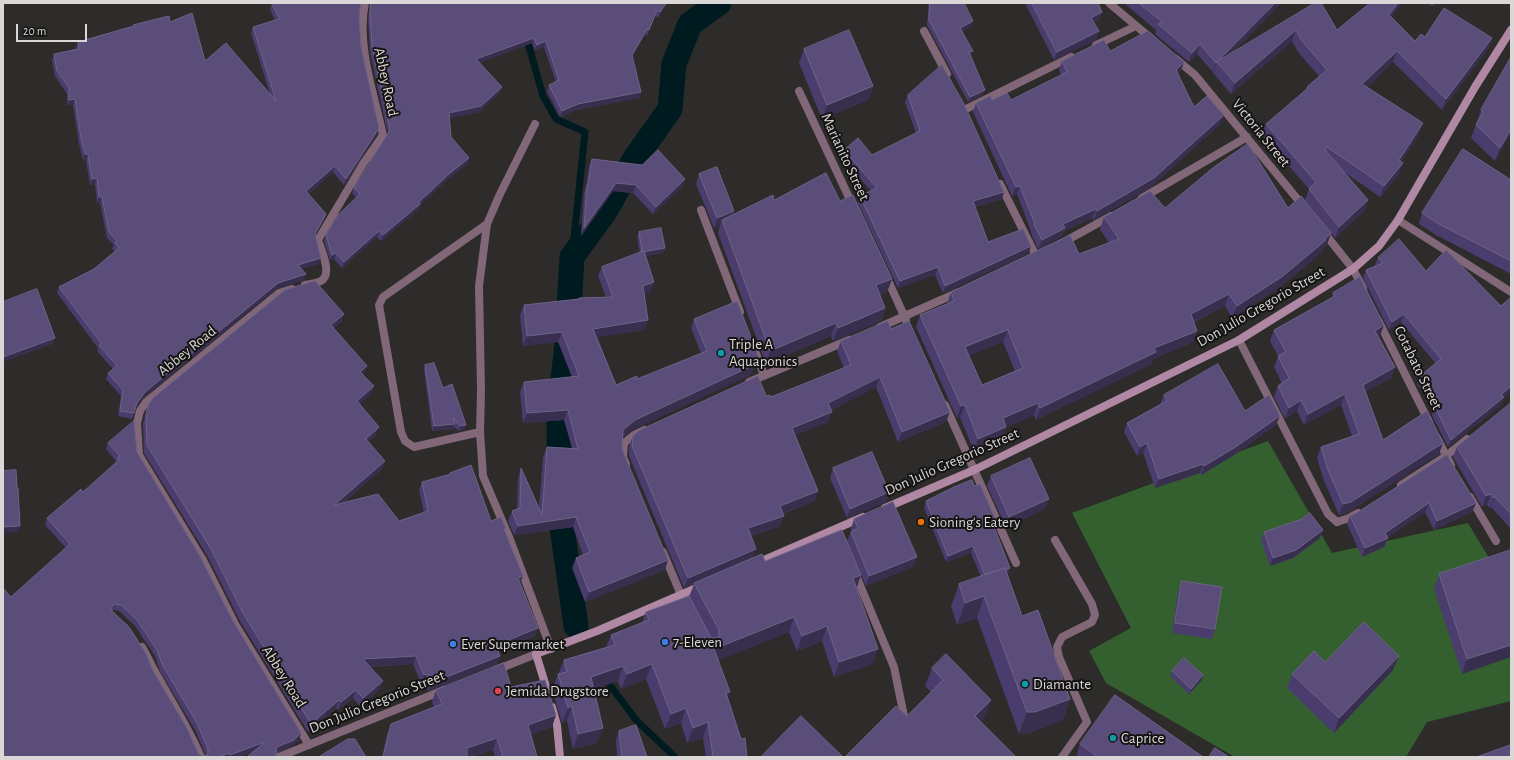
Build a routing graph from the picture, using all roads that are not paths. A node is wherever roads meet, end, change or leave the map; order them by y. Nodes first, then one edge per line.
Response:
1 (365, 3) edge
2 (1109, 3) edge
3 (1136, 26) junction
4 (1511, 30) edge
5 (924, 31) dead end
6 (1160, 46) edge
7 (1171, 56) edge
8 (952, 83) edge
9 (799, 91) dead end
10 (966, 109) edge
11 (535, 124) dead end
12 (1247, 138) junction
13 (995, 173) edge
14 (1137, 201) edge
15 (701, 210) dead end
16 (855, 211) edge
17 (1116, 213) edge
18 (1398, 220) junction
19 (487, 224) junction
20 (1056, 246) edge
21 (1036, 256) edge
22 (882, 267) edge
23 (1353, 268) junction
24 (967, 288) edge
25 (1511, 292) edge
26 (1367, 296) edge
27 (1374, 310) edge
28 (905, 317) junction
29 (742, 318) edge
30 (870, 331) edge
31 (911, 331) edge
32 (855, 337) edge
33 (1238, 340) junction
34 (753, 346) edge
35 (764, 375) junction
36 (739, 386) edge
37 (943, 400) edge
38 (648, 428) edge
39 (480, 432) junction
40 (1475, 432) edge
41 (1446, 456) junction
42 (974, 470) junction
43 (629, 471) edge
44 (1457, 475) edge
45 (1394, 489) edge
46 (1465, 489) edge
47 (1362, 510) edge
48 (1055, 540) dead end
49 (1496, 541) dead end
50 (660, 544) edge
51 (1016, 563) dead end
52 (851, 566) edge
53 (744, 568) edge
54 (709, 583) edge
55 (683, 598) junction
56 (138, 642) edge
57 (551, 649) junction
58 (536, 654) junction
59 (486, 674) edge
60 (451, 688) edge
61 (904, 716) edge
62 (309, 745) junction
63 (202, 757) edge
64 (279, 757) edge
65 (560, 757) edge
66 (1062, 757) edge

1 - 62 street, Abbey Road
2 - 3 street
3 - 6 street
3 - 10 street
4 - 18 street, Don Julio Gregorio Street
5 - 8 street
7 - 12 street, Victoria Street
9 - 16 street, Marianito Street
11 - 19 street
12 - 14 street
12 - 23 street, Victoria Street
13 - 21 street
15 - 29 street
17 - 20 street
18 - 23 street, Don Julio Gregorio Street
18 - 25 street
19 - 39 street
19 - 39 street
22 - 28 street
23 - 26 street
23 - 33 street, Don Julio Gregorio Street
24 - 28 street
27 - 41 street, Cotabato Street
28 - 30 street
28 - 31 street
32 - 35 street
33 - 42 street, Don Julio Gregorio Street
33 - 47 street
34 - 35 street
35 - 36 street
37 - 42 street
38 - 43 street
39 - 57 street
40 - 41 street
41 - 44 street, Cotabato Street
41 - 45 street
42 - 51 street
42 - 53 street, Don Julio Gregorio Street
46 - 49 street
48 - 66 street
50 - 55 street
52 - 61 street
54 - 55 street
55 - 57 street
56 - 63 street
57 - 58 street
58 - 59 street
58 - 65 street
60 - 62 street, Don Julio Gregorio Street
62 - 64 street, Don Julio Gregorio Street

